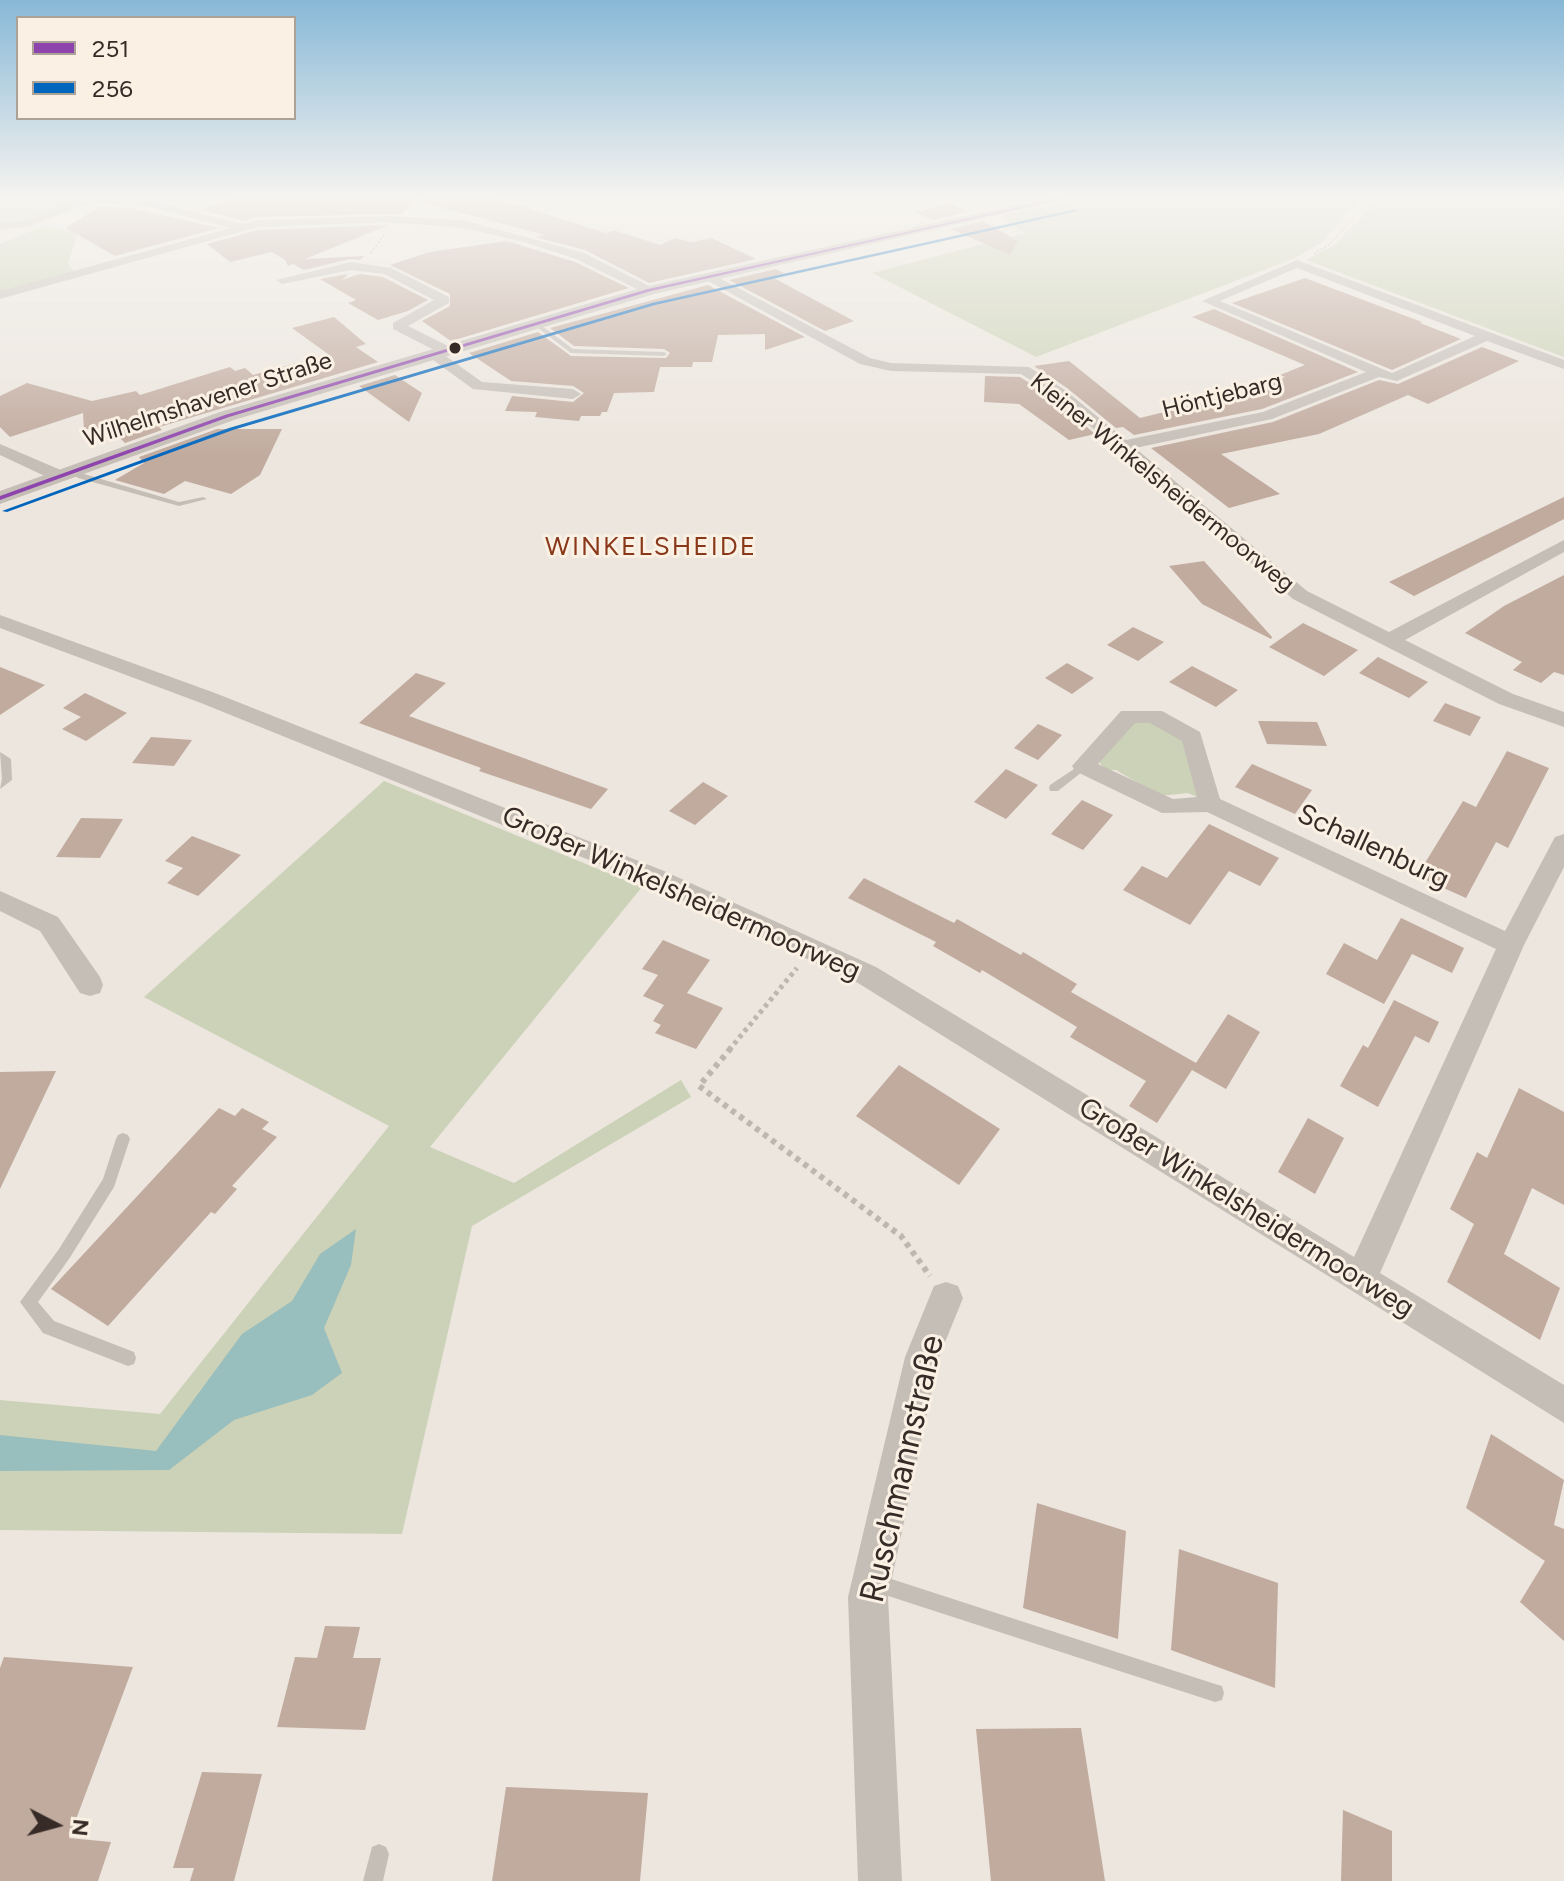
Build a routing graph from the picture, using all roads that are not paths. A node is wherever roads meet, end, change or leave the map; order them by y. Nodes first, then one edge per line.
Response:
1 (40, 284) edge
2 (412, 284) edge
3 (637, 284) edge
4 (674, 284) edge
5 (720, 284) edge
6 (1250, 284) edge
7 (1349, 284) edge
8 (650, 290) junction
9 (0, 295) edge
10 (536, 324) junction
11 (1486, 336) junction
12 (440, 352) junction
13 (664, 354) dead end
14 (1564, 365) edge
15 (1379, 372) junction
16 (573, 394) dead end
17 (1121, 446) junction
18 (0, 449) edge
19 (64, 472) junction
20 (0, 498) edge
21 (203, 499) dead end
22 (1564, 545) edge
23 (0, 621) edge
24 (1390, 640) junction
25 (1564, 720) edge
26 (0, 755) edge
27 (1083, 766) junction
28 (0, 785) edge
29 (1054, 788) dead end
30 (1210, 804) junction
31 (1564, 843) edge
32 (0, 900) edge
33 (1511, 945) junction
34 (90, 985) dead end
35 (123, 1139) dead end
36 (1361, 1278) junction
37 (946, 1298) road end
38 (128, 1358) dead end
39 (1564, 1405) edge
40 (871, 1581) junction
41 (1215, 1693) dead end
42 (379, 1854) dead end
43 (373, 1881) edge
44 (880, 1881) edge

1 - 9 street
2 - 12 street
3 - 8 street
4 - 8 street, Wilhelmshavener Straße
5 - 17 street, Kleiner Winkelsheidermoorweg
6 - 15 street, Höntjebarg
7 - 11 street, Höntjebarg
8 - 10 street, Wilhelmshavener Straße
10 - 12 street, Wilhelmshavener Straße
10 - 13 lane
11 - 14 street
11 - 15 street, Höntjebarg
12 - 16 street
12 - 19 street, Wilhelmshavener Straße
15 - 17 street, Höntjebarg
17 - 24 street, Kleiner Winkelsheidermoorweg
18 - 19 street
19 - 20 street, Wilhelmshavener Straße
19 - 21 lane
22 - 24 street
23 - 36 street, Großer Winkelsheidermoorweg
24 - 25 street, Kleiner Winkelsheidermoorweg
26 - 28 lane
27 - 29 lane
27 - 30 street, Schallenburg
27 - 30 street
30 - 33 street, Schallenburg
31 - 33 street
32 - 34 street
33 - 36 street
35 - 38 lane
36 - 39 street, Großer Winkelsheidermoorweg
37 - 40 street, Ruschmannstraße
40 - 41 lane
40 - 44 street, Ruschmannstraße
42 - 43 lane

